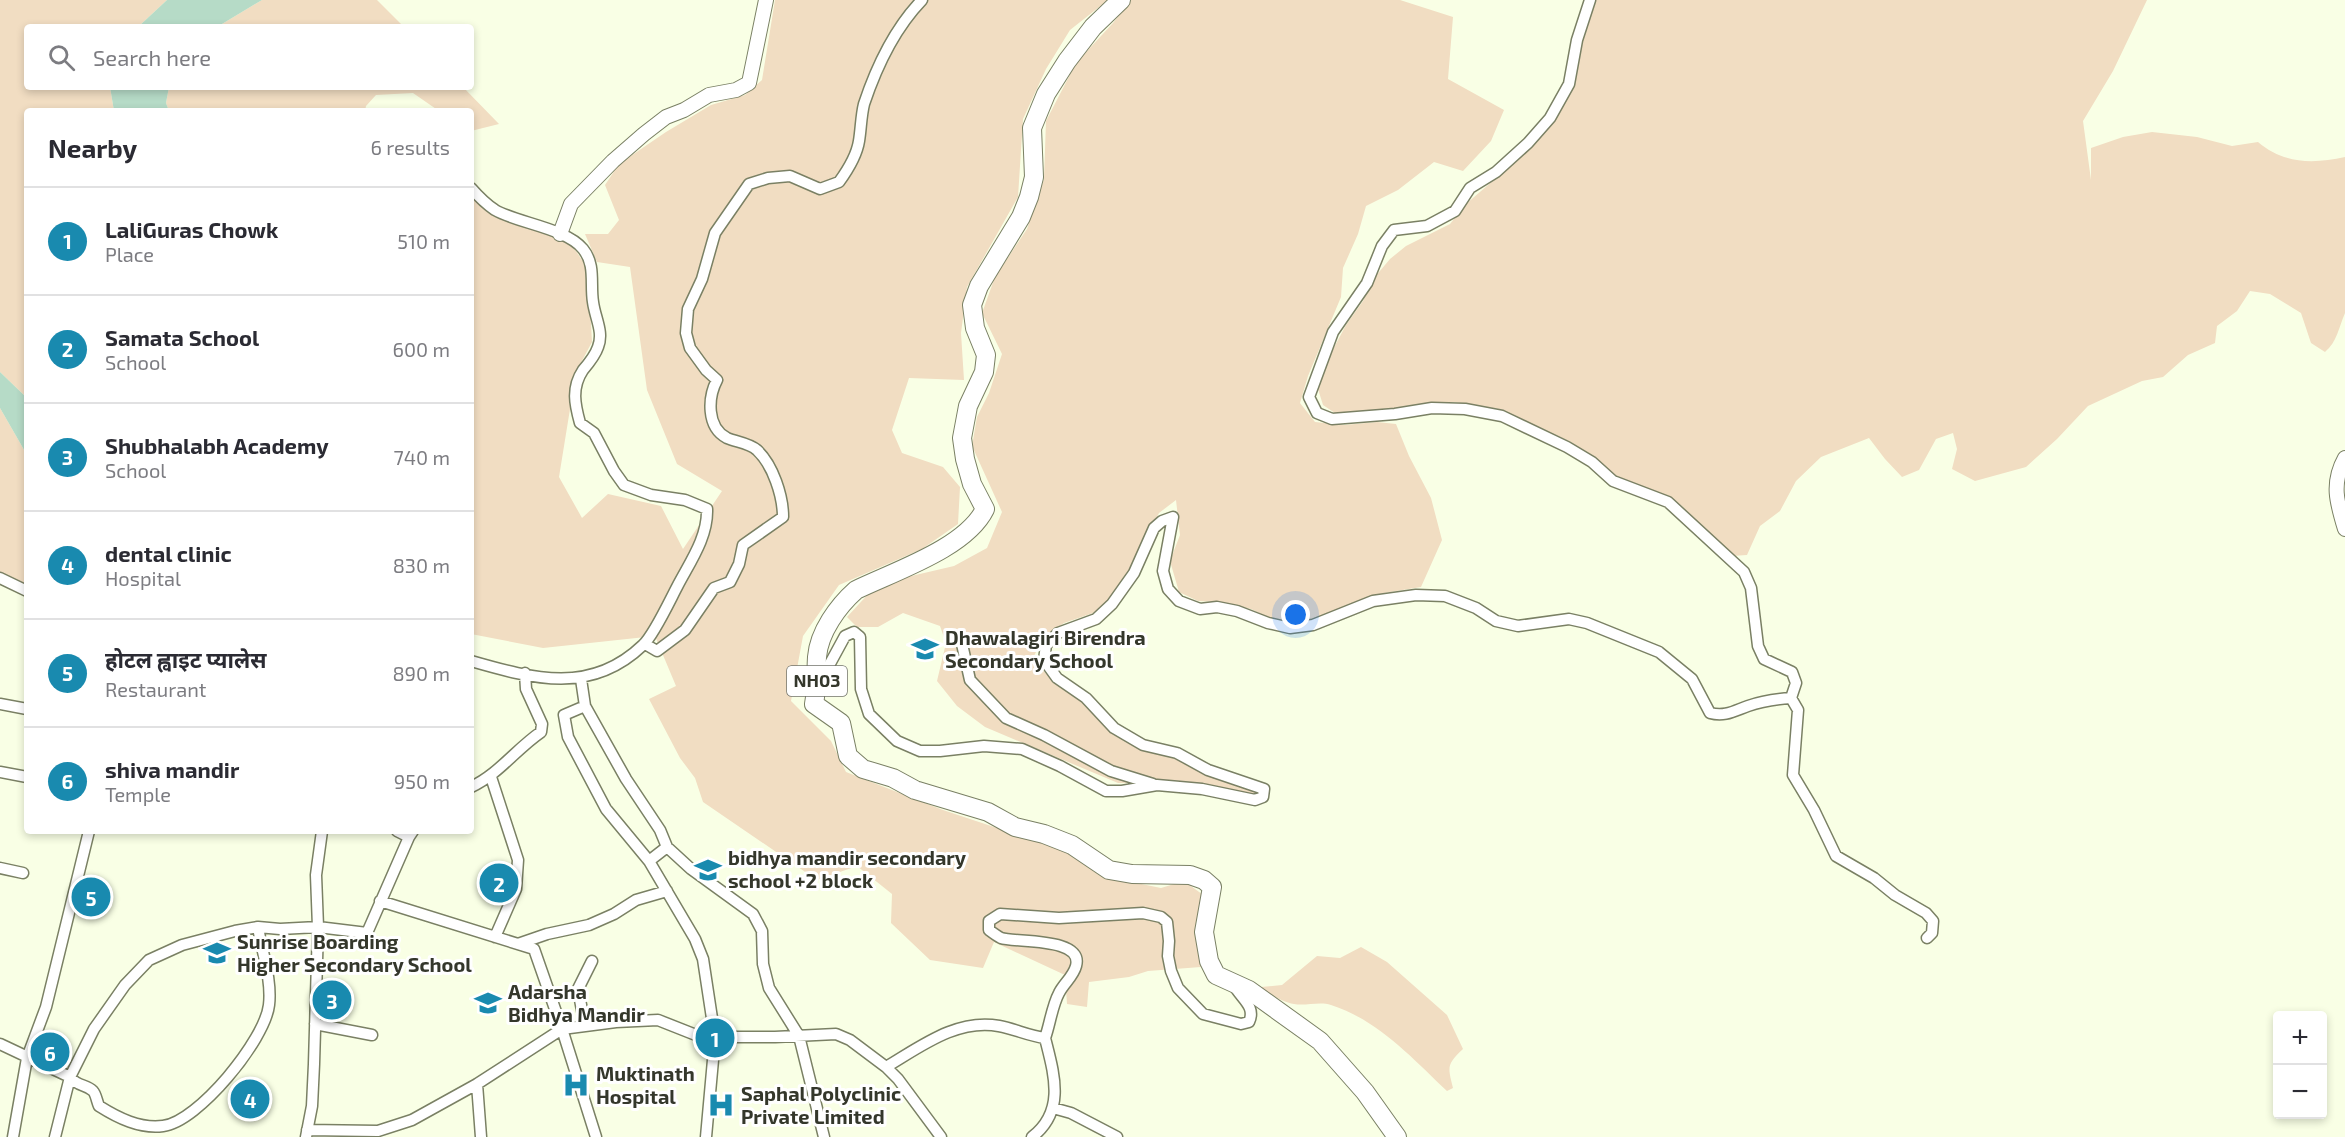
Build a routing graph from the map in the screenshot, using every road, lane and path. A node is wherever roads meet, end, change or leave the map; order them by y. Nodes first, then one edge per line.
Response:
1 (766, 0) edge
2 (922, 0) edge
3 (1120, 0) edge
4 (1590, 0) edge
5 (474, 191) edge
6 (560, 234) junction
7 (2345, 458) edge
8 (2345, 529) edge
9 (0, 578) edge
10 (24, 590) edge
11 (645, 644) junction
12 (962, 644) dead end
13 (474, 662) edge
14 (525, 673) junction
15 (582, 679) junction
16 (817, 687) junction
17 (1791, 698) junction
18 (0, 704) edge
19 (585, 706) junction
20 (24, 709) edge
21 (0, 772) edge
22 (24, 776) edge
23 (491, 777) junction
24 (1156, 785) junction
25 (474, 786) edge
26 (88, 834) edge
27 (321, 834) edge
28 (411, 834) edge
29 (668, 847) junction
30 (649, 861) junction
31 (0, 868) edge
32 (22, 873) dead end
33 (667, 891) junction
34 (380, 901) junction
35 (258, 927) junction
36 (318, 927) junction
37 (495, 937) junction
38 (1927, 938) dead end
39 (518, 944) junction
40 (592, 961) dead end
41 (1233, 985) junction
42 (315, 1024) junction
43 (585, 1026) junction
44 (562, 1029) junction
45 (372, 1035) dead end
46 (799, 1036) junction
47 (715, 1038) junction
48 (1045, 1038) junction
49 (0, 1044) edge
50 (27, 1058) junction
51 (886, 1067) junction
52 (70, 1077) junction
53 (477, 1084) junction
54 (1053, 1108) junction
55 (307, 1133) edge
56 (13, 1137) edge
57 (55, 1137) edge
58 (482, 1137) edge
59 (596, 1137) edge
60 (706, 1137) edge
61 (824, 1137) edge
62 (941, 1137) edge
63 (1032, 1137) edge
64 (1117, 1137) edge
65 (1397, 1137) edge

1 - 6 street
2 - 11 street
3 - 16 main road, NH03
4 - 17 street
5 - 6 street
6 - 11 street
7 - 8 street
9 - 10 street
11 - 15 street
12 - 24 street
13 - 14 street
14 - 15 street
14 - 23 street
15 - 19 street
16 - 24 street
16 - 41 main road, NH03
17 - 24 street
17 - 38 street
18 - 20 street
19 - 29 street
19 - 30 street
21 - 22 street
23 - 25 street
23 - 37 street
26 - 50 street
27 - 36 street
28 - 34 street
29 - 30 street
29 - 46 street
30 - 33 street
31 - 32 street
33 - 39 street
33 - 47 street
34 - 36 street
34 - 37 street
35 - 36 street
35 - 52 street
35 - 52 street
36 - 42 street
37 - 39 street
39 - 44 street
40 - 43 street
41 - 48 street
41 - 65 main road, NH03
42 - 45 street
42 - 55 street
43 - 44 street
43 - 47 street
44 - 53 street
44 - 59 street
46 - 47 street
46 - 51 street
46 - 61 street
47 - 60 street
48 - 51 street
48 - 54 street
49 - 50 street
50 - 52 street
50 - 56 street
51 - 62 street
52 - 57 street
53 - 55 street
53 - 58 street
54 - 63 street
54 - 64 street

